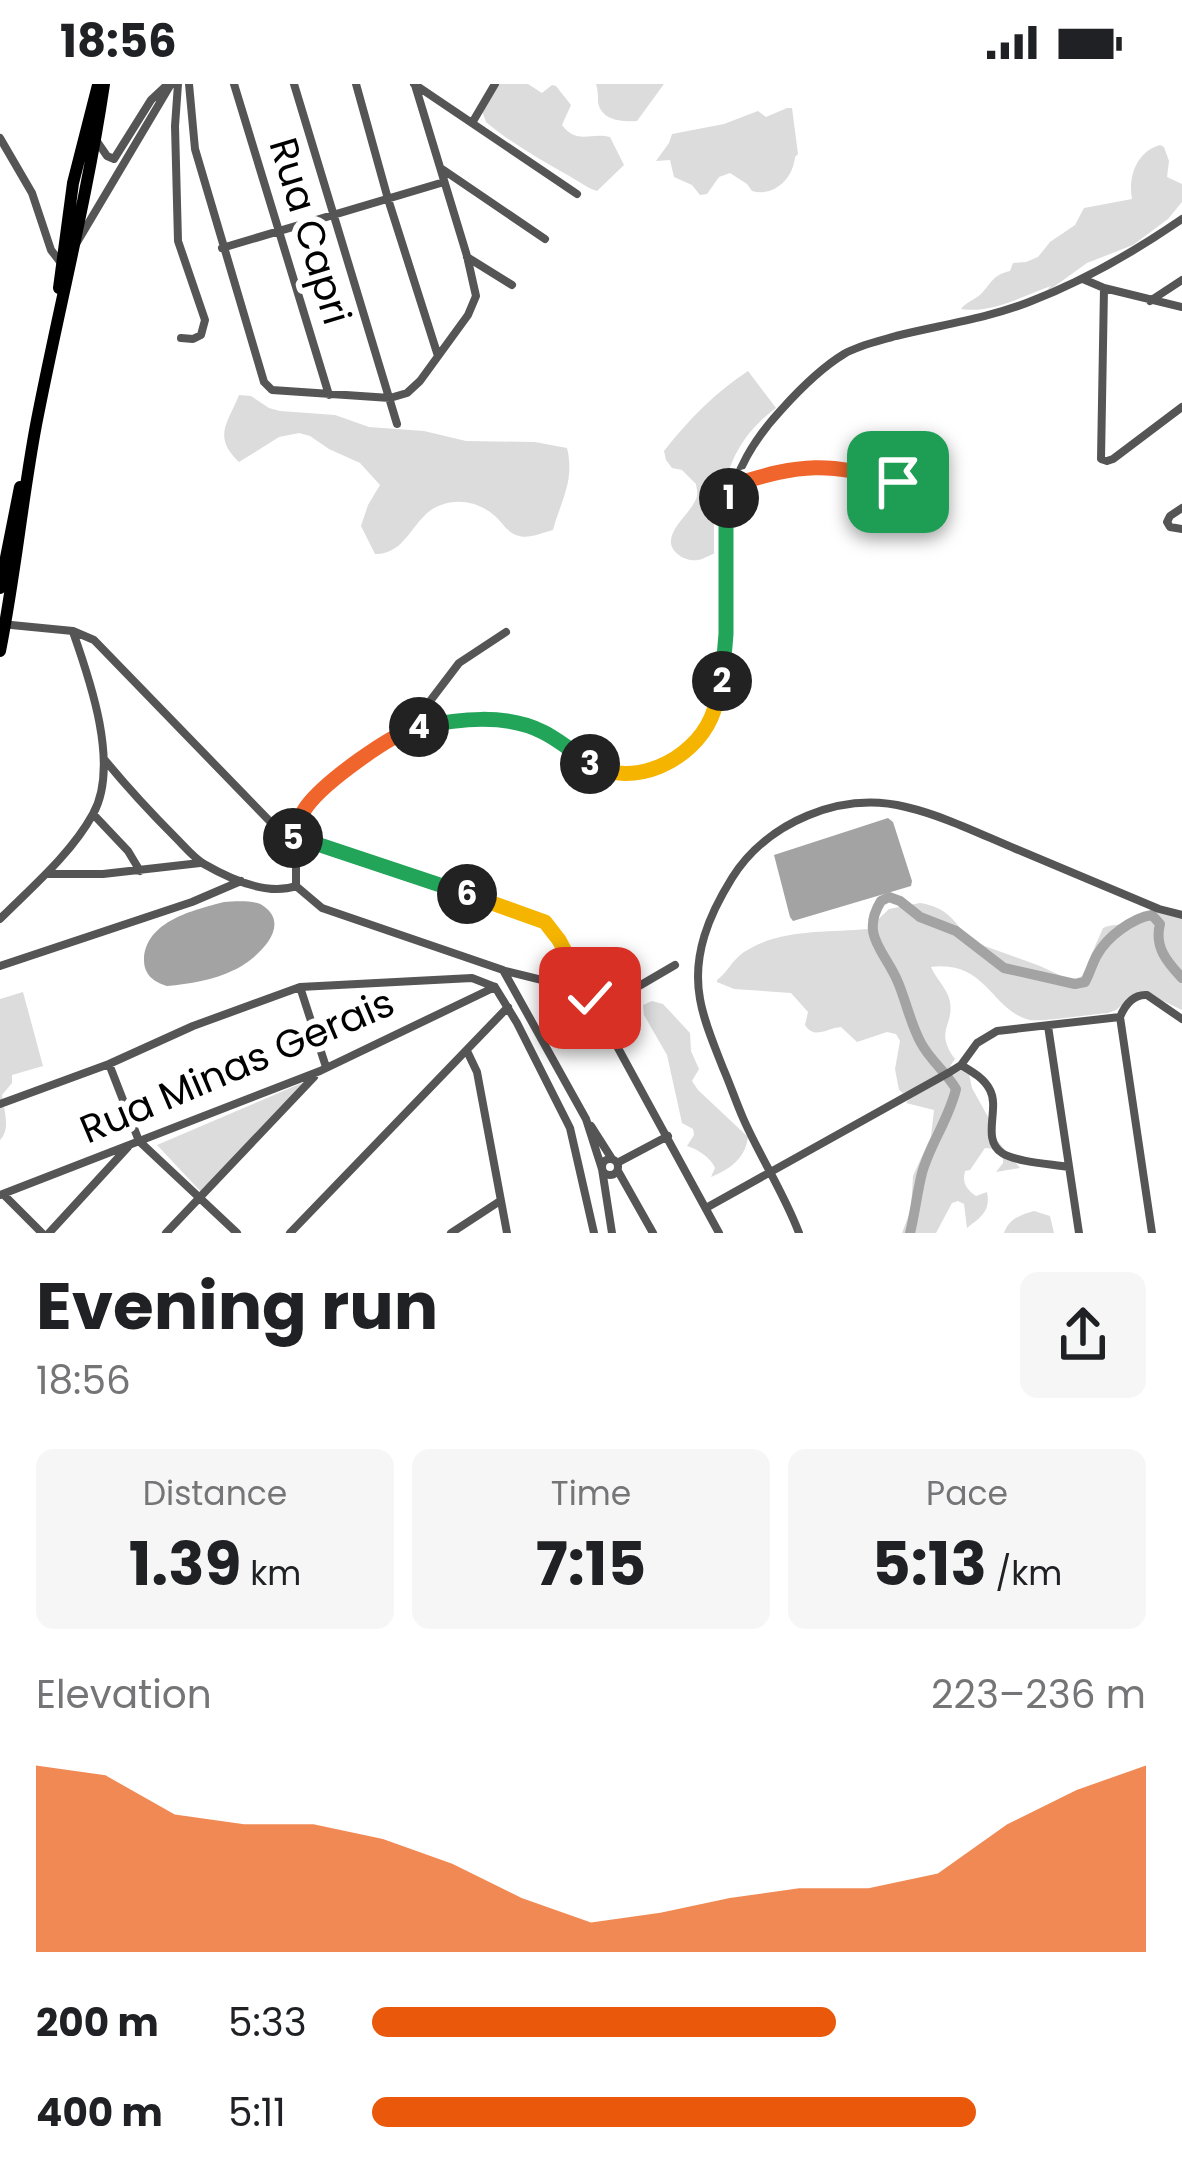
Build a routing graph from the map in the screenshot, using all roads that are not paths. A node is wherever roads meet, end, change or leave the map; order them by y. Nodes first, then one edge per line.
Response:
1 (101, 84) edge
2 (172, 84) edge
3 (189, 84) edge
4 (234, 84) edge
5 (294, 84) edge
6 (356, 84) edge
7 (495, 84) edge
8 (414, 85) edge
9 (436, 100) junction
10 (426, 122) junction
11 (472, 123) junction
12 (0, 138) edge
13 (89, 140) junction
14 (440, 168) junction
15 (444, 182) junction
16 (462, 184) junction
17 (578, 194) dead end
18 (388, 199) junction
19 (452, 206) junction
20 (334, 215) junction
21 (1182, 219) edge
22 (278, 232) junction
23 (544, 239) dead end
24 (70, 244) junction
25 (222, 248) junction
26 (466, 256) junction
27 (61, 263) junction
28 (486, 268) junction
29 (1081, 279) junction
30 (1182, 280) edge
31 (475, 285) junction
32 (512, 285) dead end
33 (1104, 288) junction
34 (1150, 301) junction
35 (60, 302) junction
36 (1182, 307) edge
37 (181, 338) dead end
38 (438, 356) junction
39 (329, 395) junction
40 (390, 398) junction
41 (1182, 407) edge
42 (397, 424) dead end
43 (32, 451) junction
44 (733, 485) junction
45 (932, 505) dead end
46 (1182, 508) edge
47 (1182, 529) edge
48 (0, 588) edge
49 (3, 624) edge
50 (73, 631) junction
51 (506, 632) dead end
52 (0, 651) edge
53 (408, 730) junction
54 (103, 758) junction
55 (93, 814) junction
56 (288, 840) junction
57 (201, 863) junction
58 (140, 871) junction
59 (46, 874) junction
60 (241, 881) junction
61 (296, 886) junction
62 (1182, 915) edge
63 (0, 919) edge
64 (675, 965) dead end
65 (0, 966) edge
66 (503, 970) junction
67 (301, 987) junction
68 (495, 987) junction
69 (590, 998) junction
70 (508, 1007) junction
71 (598, 1010) junction
72 (1120, 1017) junction
73 (1181, 1019) edge
74 (1048, 1026) junction
75 (1182, 1034) edge
76 (467, 1051) junction
77 (109, 1064) junction
78 (961, 1065) junction
79 (323, 1069) junction
80 (0, 1104) edge
81 (586, 1119) junction
82 (668, 1136) junction
83 (140, 1142) junction
84 (129, 1146) junction
85 (616, 1165) junction
86 (1068, 1167) junction
87 (602, 1169) junction
88 (770, 1171) junction
89 (2, 1195) edge
90 (200, 1198) junction
91 (500, 1201) junction
92 (706, 1208) junction
93 (294, 1231) edge
94 (45, 1233) edge
95 (166, 1233) edge
96 (237, 1233) edge
97 (451, 1233) edge
98 (507, 1233) edge
99 (594, 1233) edge
100 (612, 1233) edge
101 (652, 1233) edge
102 (718, 1233) edge
103 (799, 1233) edge
104 (1078, 1233) edge
105 (1152, 1233) edge

1 - 13 main road
2 - 13 street
2 - 24 street
2 - 37 street
3 - 25 street
4 - 22 street, Rua Capri
5 - 20 street
6 - 18 street
7 - 11 street
8 - 9 street
8 - 10 street
9 - 10 street
9 - 11 street
10 - 14 street
11 - 17 street
12 - 27 street
13 - 24 main road
14 - 15 street
14 - 16 street
15 - 18 street
15 - 19 street
16 - 19 street
16 - 23 street
18 - 20 street
18 - 38 street
19 - 26 street
20 - 22 street
20 - 40 street
21 - 29 street
22 - 25 street
22 - 39 street, Rua Capri
24 - 27 main road
24 - 35 main road
25 - 39 street
26 - 28 street
26 - 31 street
27 - 35 main road
28 - 31 street
28 - 32 street
29 - 33 street
29 - 44 street
30 - 34 street
31 - 38 street
33 - 34 street
33 - 41 street
34 - 36 street
35 - 43 main road
38 - 40 street
39 - 40 street
40 - 42 street
43 - 48 main road
43 - 49 main road
44 - 45 street
44 - 53 street
46 - 47 street
49 - 50 street
49 - 52 main road
50 - 54 street
50 - 56 street
51 - 53 street
53 - 56 street
54 - 55 street
54 - 57 street
55 - 58 street
55 - 59 street
56 - 61 street
56 - 69 street
57 - 58 street
57 - 60 street
58 - 59 street
59 - 63 street
60 - 61 street
60 - 65 street
61 - 66 street
62 - 88 street
64 - 71 street
66 - 69 street
66 - 81 street
67 - 68 street
67 - 77 street
67 - 79 street
68 - 70 street
68 - 79 street, Rua Minas Gerais
69 - 71 street
70 - 76 street
70 - 99 street
71 - 82 street
72 - 73 street
72 - 74 street
72 - 105 street
73 - 75 street
74 - 78 street
74 - 86 street
76 - 91 street
76 - 93 street
77 - 80 street
77 - 83 street
78 - 86 street
78 - 88 street
79 - 83 street, Rua Minas Gerais
79 - 90 street
81 - 85 street
81 - 87 street
82 - 85 street
82 - 92 street
83 - 84 street, Rua Minas Gerais
83 - 90 street
84 - 89 street, Rua Minas Gerais
84 - 94 street
85 - 87 street
85 - 101 street
86 - 104 street
87 - 100 street
88 - 92 street
88 - 103 street
89 - 94 street
90 - 95 street
90 - 96 street
91 - 97 street
91 - 98 street
92 - 102 street

